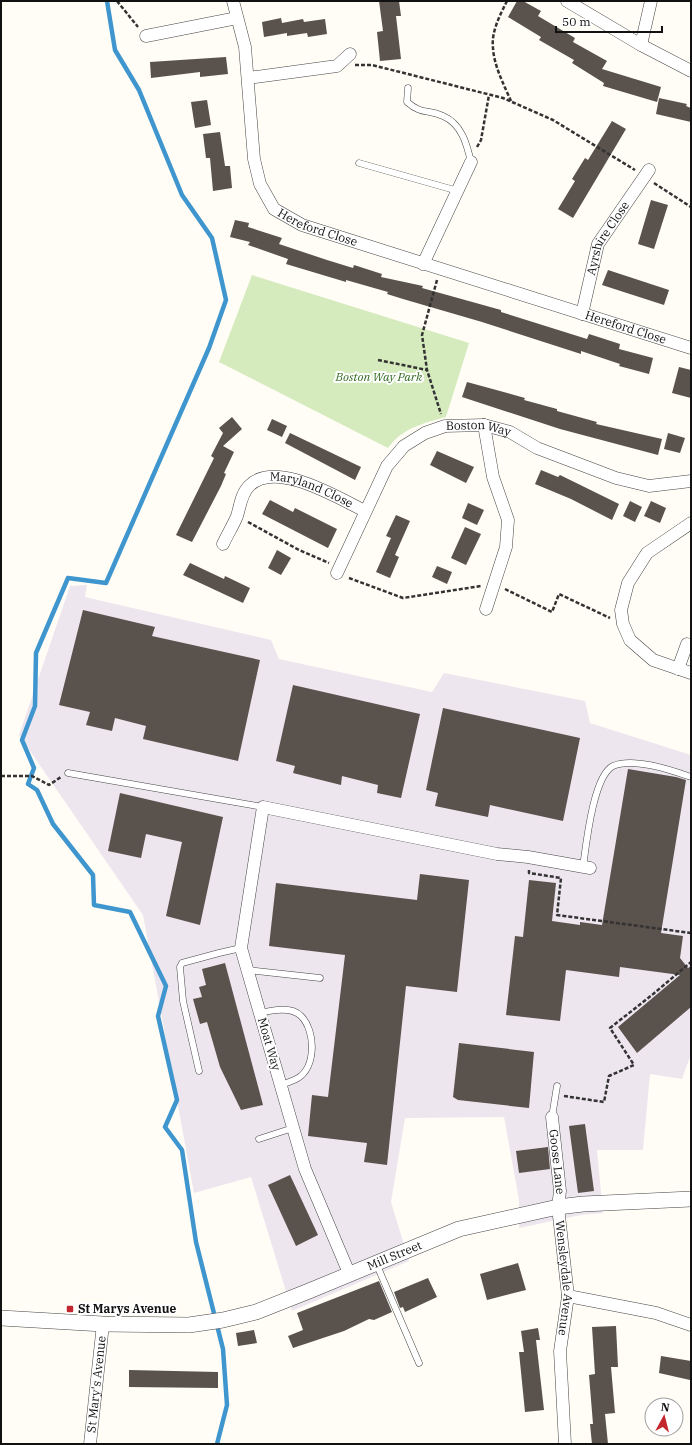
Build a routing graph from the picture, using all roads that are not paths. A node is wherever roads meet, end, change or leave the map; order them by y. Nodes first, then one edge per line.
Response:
1 (233, 1) edge
2 (567, 1) edge
3 (651, 1) edge
4 (237, 18) junction
5 (146, 36) road end
6 (641, 45) junction
7 (347, 57) road end
8 (691, 70) edge
9 (248, 78) junction
10 (408, 88) dead end
11 (471, 162) joint
12 (359, 163) dead end
13 (647, 173) road end
14 (458, 191) junction
15 (423, 264) junction
16 (582, 314) junction
17 (691, 348) edge
18 (484, 425) junction
19 (691, 481) edge
20 (365, 511) junction
21 (691, 523) edge
22 (222, 544) dead end
23 (339, 570) road end
24 (486, 609) dead end
25 (688, 644) dead end
26 (678, 669) junction
27 (691, 673) edge
28 (68, 773) road end
29 (691, 777) edge
30 (264, 807) junction
31 (586, 867) joint
32 (241, 948) junction
33 (248, 970) junction
34 (320, 978) dead end
35 (260, 1013) junction
36 (199, 1071) dead end
37 (280, 1085) junction
38 (557, 1086) dead end
39 (552, 1117) joint
40 (293, 1128) junction
41 (259, 1139) dead end
42 (691, 1199) edge
43 (558, 1207) junction
44 (376, 1263) junction
45 (349, 1273) junction
46 (568, 1296) junction
47 (1, 1318) edge
48 (103, 1324) junction
49 (691, 1325) edge
50 (419, 1363) dead end
51 (90, 1444) edge
52 (564, 1444) edge

1 - 4 street, Hereford Close
2 - 6 street
3 - 6 street
4 - 5 street
4 - 9 street, Hereford Close
6 - 8 street
7 - 9 street
9 - 15 street, Hereford Close
10 - 11 lane
11 - 14 street
12 - 14 lane
13 - 16 street, Ayrshire Close
14 - 15 street
15 - 16 street, Hereford Close
16 - 17 street, Hereford Close
18 - 19 street, Boston Way
18 - 20 street, Boston Way
18 - 24 street
20 - 22 street, Maryland Close
20 - 23 street, Boston Way
21 - 26 street
25 - 26 street
26 - 27 street
28 - 30 lane
29 - 31 lane
30 - 31 street
30 - 32 street, Moat Way
32 - 33 street, Moat Way
32 - 36 lane
33 - 34 lane
33 - 35 street, Moat Way
35 - 37 street, Moat Way
35 - 37 lane
37 - 40 street, Moat Way
38 - 39 lane
39 - 43 street, Goose Lane
40 - 41 lane
40 - 45 street, Moat Way
42 - 43 street, Mill Street
43 - 44 street, Mill Street
43 - 46 street, Wensleydale Avenue
44 - 45 street, Mill Street
44 - 50 lane
45 - 48 street, Mill Street
46 - 49 street
46 - 52 street, Wensleydale Avenue
47 - 48 street, Mill Street
48 - 51 street, St Mary's Avenue

